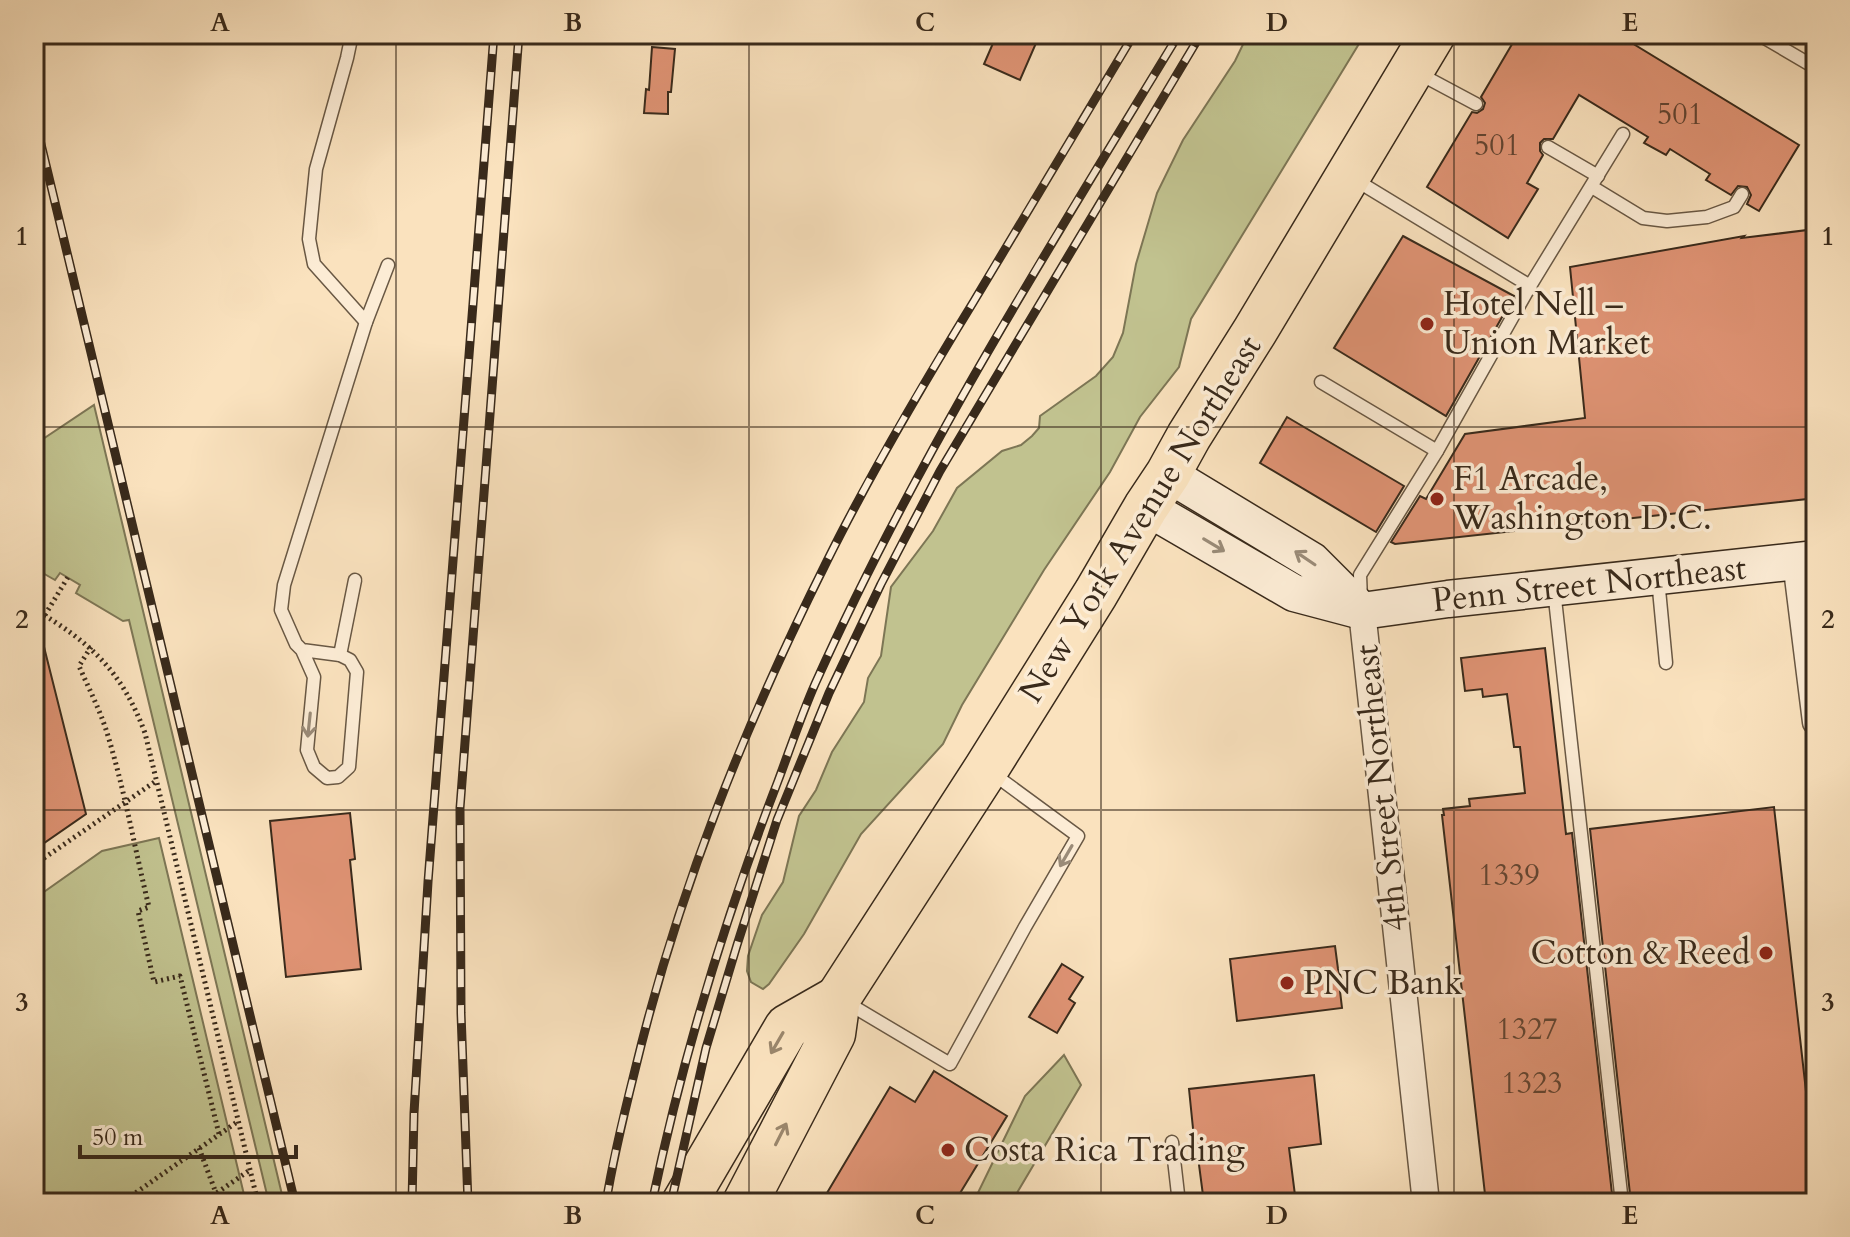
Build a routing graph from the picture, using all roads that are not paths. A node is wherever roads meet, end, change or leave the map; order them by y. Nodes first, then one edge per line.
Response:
1 (352, 34) edge
2 (1758, 34) edge
3 (1422, 52) edge
4 (1816, 68) edge
5 (1476, 104) dead end
6 (1623, 134) dead end
7 (1548, 147) dead end
8 (1348, 175) junction
9 (1595, 181) junction
10 (1742, 194) dead end
11 (388, 265) dead end
12 (1530, 286) junction
13 (366, 322) junction
14 (1321, 382) dead end
15 (1437, 451) junction
16 (1157, 491) junction
17 (1806, 560) edge
18 (1657, 576) junction
19 (355, 580) dead end
20 (1554, 588) junction
21 (1362, 611) junction
22 (302, 650) junction
23 (340, 655) junction
24 (1666, 663) dead end
25 (1816, 722) edge
26 (999, 777) junction
27 (838, 998) junction
28 (1172, 1142) dead end
29 (684, 1203) edge
30 (745, 1203) edge
31 (1179, 1203) edge
32 (1426, 1203) edge
33 (1622, 1203) edge

1 - 13 lane
2 - 4 lane
3 - 5 lane
3 - 8 highway, New York Avenue Northeast
6 - 9 lane
7 - 9 lane
8 - 12 lane
8 - 16 highway, New York Avenue Northeast
9 - 10 lane
9 - 12 lane
11 - 13 lane
12 - 15 lane
13 - 22 lane
14 - 15 lane
15 - 21 lane
16 - 21 street, 4th Street Northeast
16 - 26 highway, New York Avenue Northeast
17 - 18 street, Penn Street Northeast
17 - 25 street
18 - 20 street, Penn Street Northeast
18 - 24 lane
19 - 23 lane
20 - 21 street, Penn Street Northeast
20 - 33 lane
21 - 32 street, 4th Street Northeast
22 - 23 lane
22 -> 23 lane
26 - 27 highway, New York Avenue Northeast
26 -> 27 lane
27 -> 29 highway, New York Avenue Northeast
30 -> 27 highway, New York Avenue Northeast
28 - 31 lane

